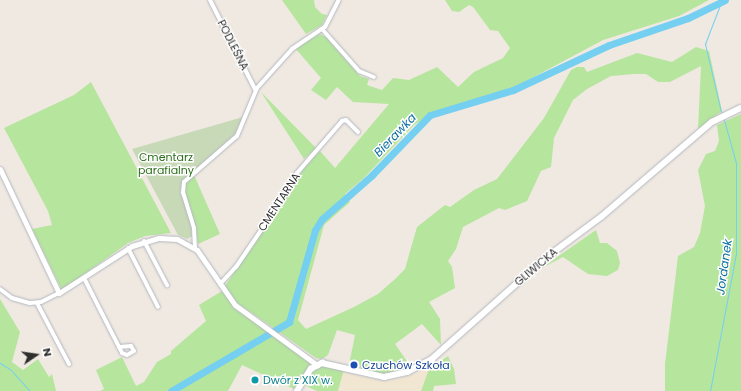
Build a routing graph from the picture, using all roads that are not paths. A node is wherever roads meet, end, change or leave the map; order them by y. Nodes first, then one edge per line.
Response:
1 (210, 0) edge
2 (339, 0) edge
3 (322, 29) junction
4 (374, 77) dead end
5 (256, 89) junction
6 (741, 108) edge
7 (358, 132) dead end
8 (0, 169) edge
9 (144, 241) junction
10 (128, 248) junction
11 (195, 248) junction
12 (84, 278) junction
13 (220, 284) junction
14 (167, 285) dead end
15 (0, 289) edge
16 (59, 293) junction
17 (37, 303) junction
18 (158, 307) dead end
19 (119, 347) dead end
20 (69, 364) dead end
21 (317, 365) junction
22 (297, 391) edge

1 - 5 street, PODLEŚNA
2 - 3 street
3 - 4 street
3 - 5 street
5 - 11 street
6 - 21 main road, GLIWICKA
7 - 13 street, CMENTARNA
8 - 16 street
9 - 10 street
9 - 11 street
9 - 14 street
10 - 12 street
10 - 18 street
11 - 13 street
12 - 16 street
12 - 19 street
13 - 21 street
15 - 17 street
16 - 17 street
17 - 20 street
21 - 22 main road

